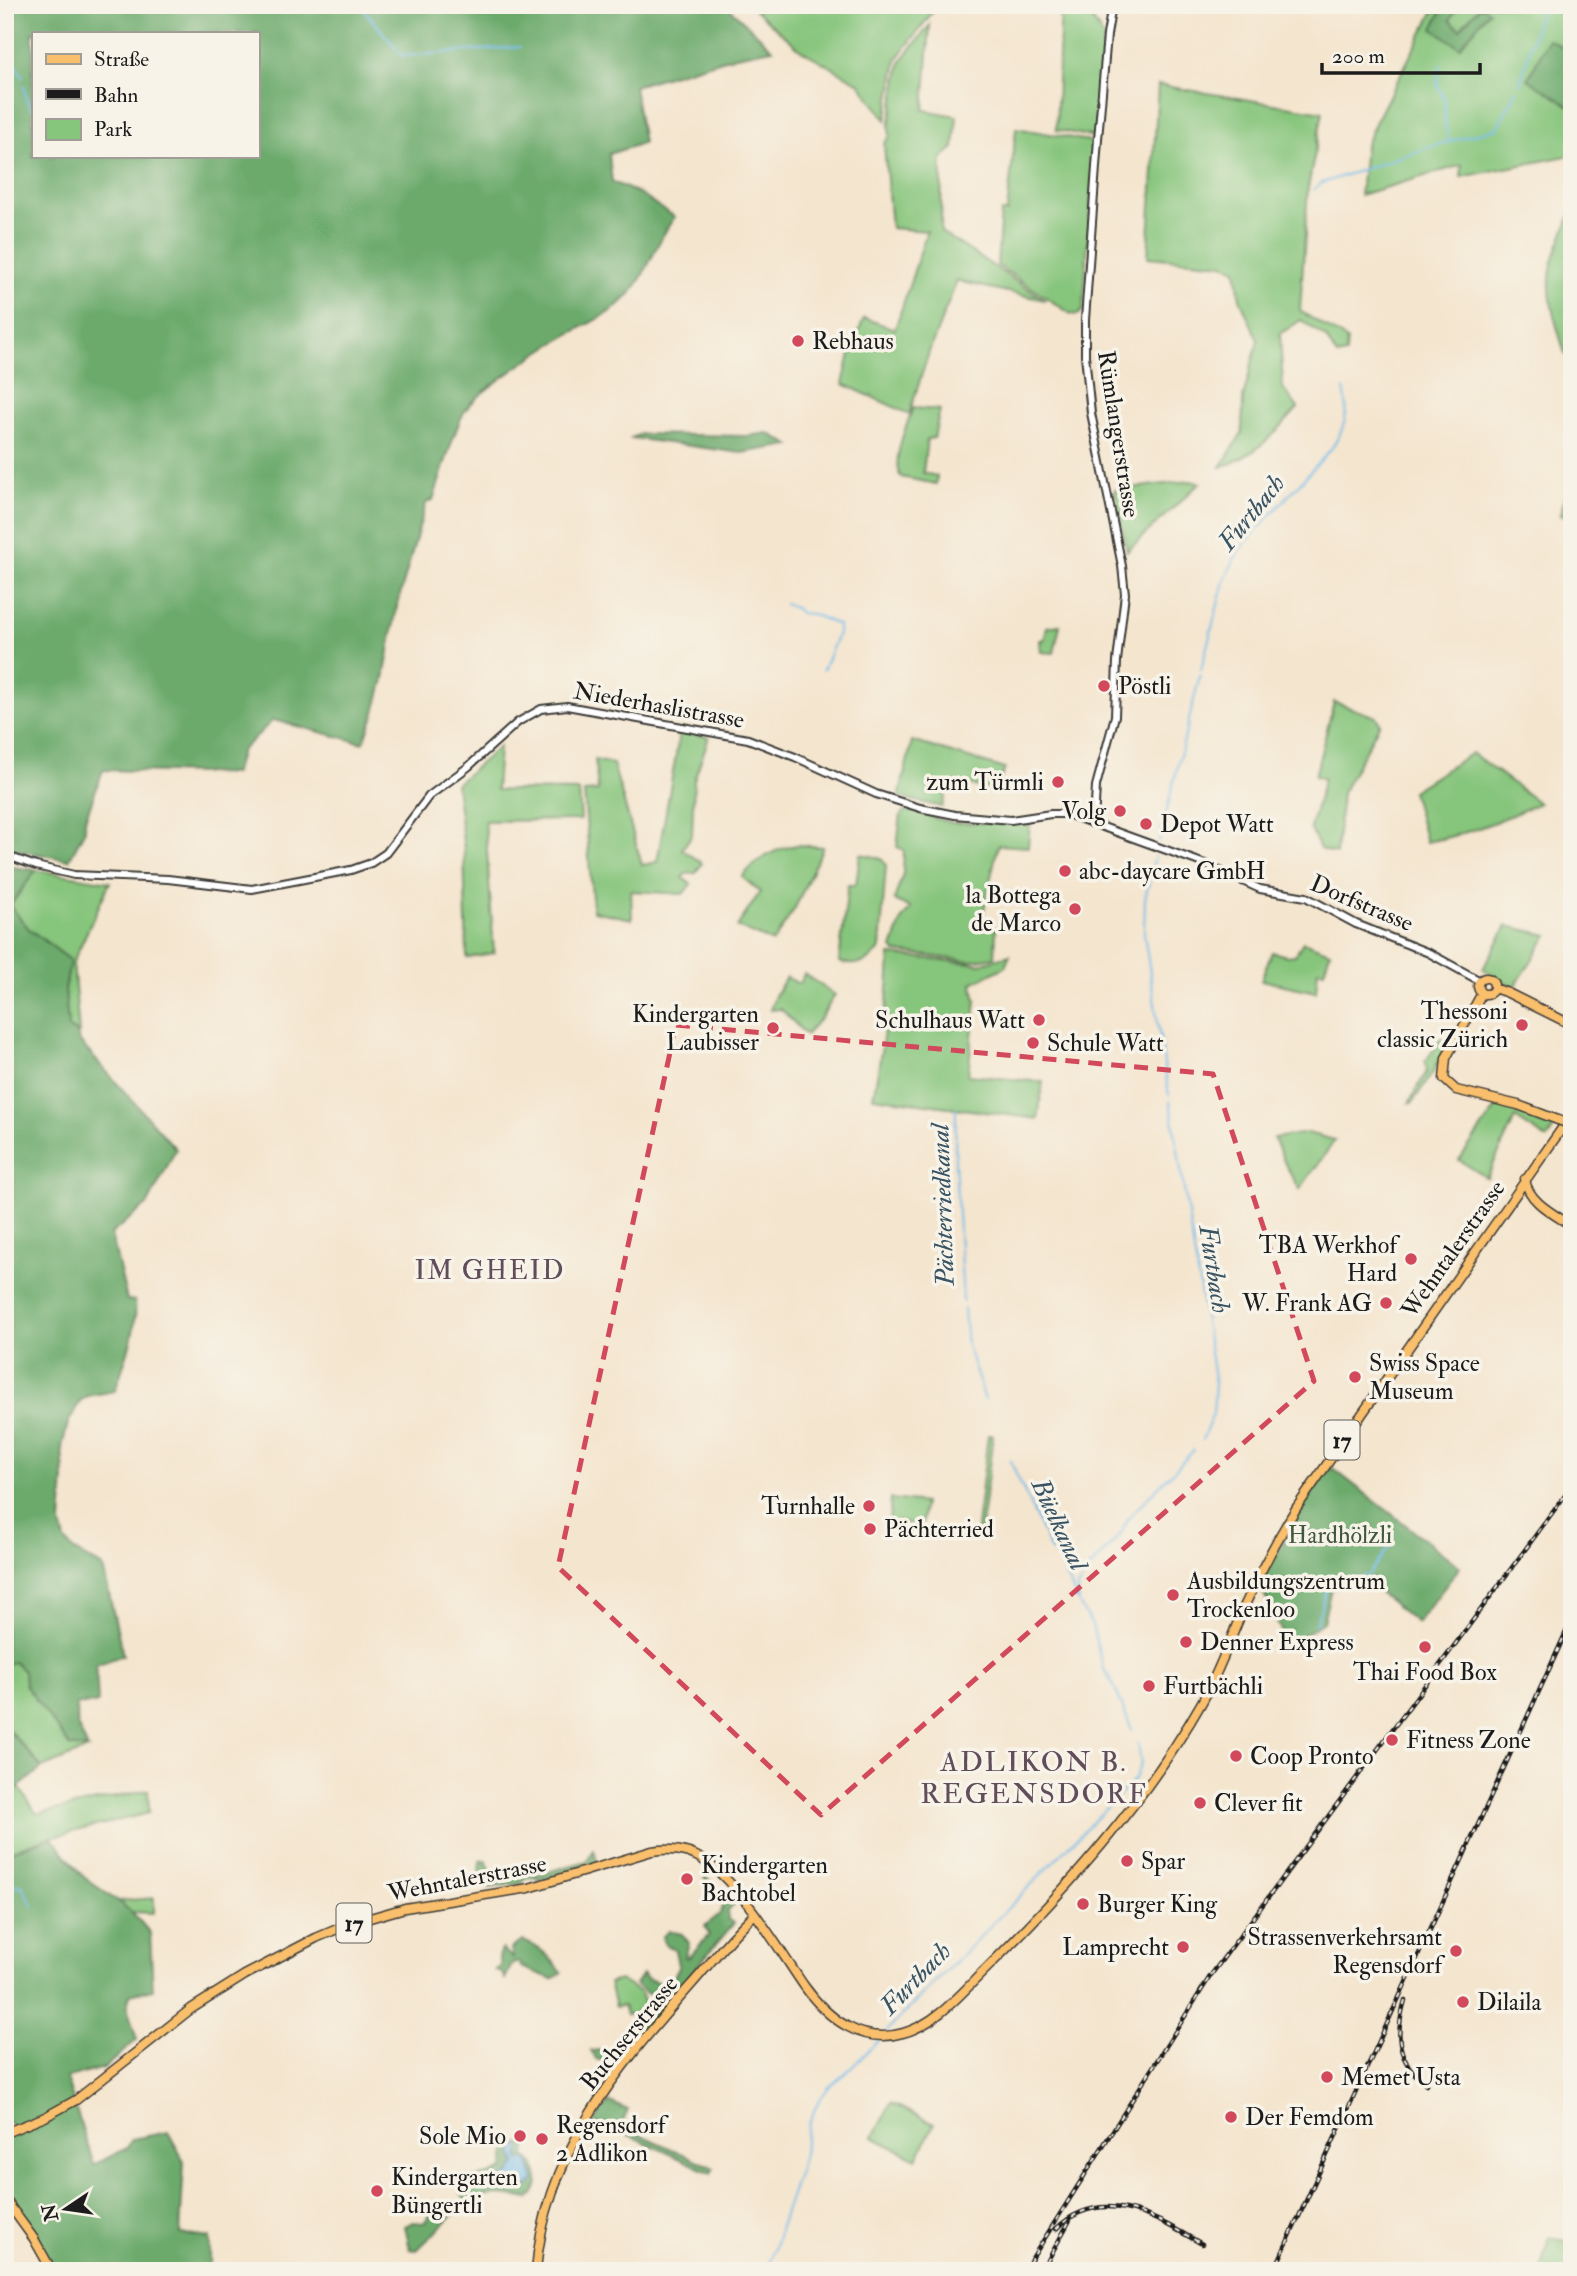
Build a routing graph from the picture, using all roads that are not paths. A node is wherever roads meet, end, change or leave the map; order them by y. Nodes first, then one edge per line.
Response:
1 (1112, 5) edge
2 (1094, 823) junction
3 (1106, 828) joint
4 (5, 855) edge
5 (1480, 981) junction
6 (1494, 988) junction
7 (1482, 993) junction
8 (1572, 1025) edge
9 (1572, 1114) edge
10 (1572, 1125) edge
11 (1525, 1180) junction
12 (1534, 1199) junction
13 (1508, 1205) junction
14 (1572, 1226) edge
15 (754, 1915) junction
16 (5, 2133) edge
17 (5, 2199) edge
18 (52, 2271) edge
19 (536, 2271) edge

1 - 2 street, Rümlangerstrasse
2 - 3 street, Niederhaslistrasse
2 - 4 street, Niederhaslistrasse
3 - 5 street, Dorfstrasse
5 - 6 main road
5 - 7 main road
6 - 7 main road
6 - 8 main road
7 - 10 main road, bridge
9 - 11 main road, Wehntalerstrasse / 17
11 - 12 main road
11 - 13 main road, Wehntalerstrasse / 17
12 - 13 main road
12 - 14 main road
13 - 15 main road, Wehntalerstrasse / 17
15 - 16 main road, Wehntalerstrasse / 17
15 - 19 main road, Buchserstrasse
17 - 18 main road

